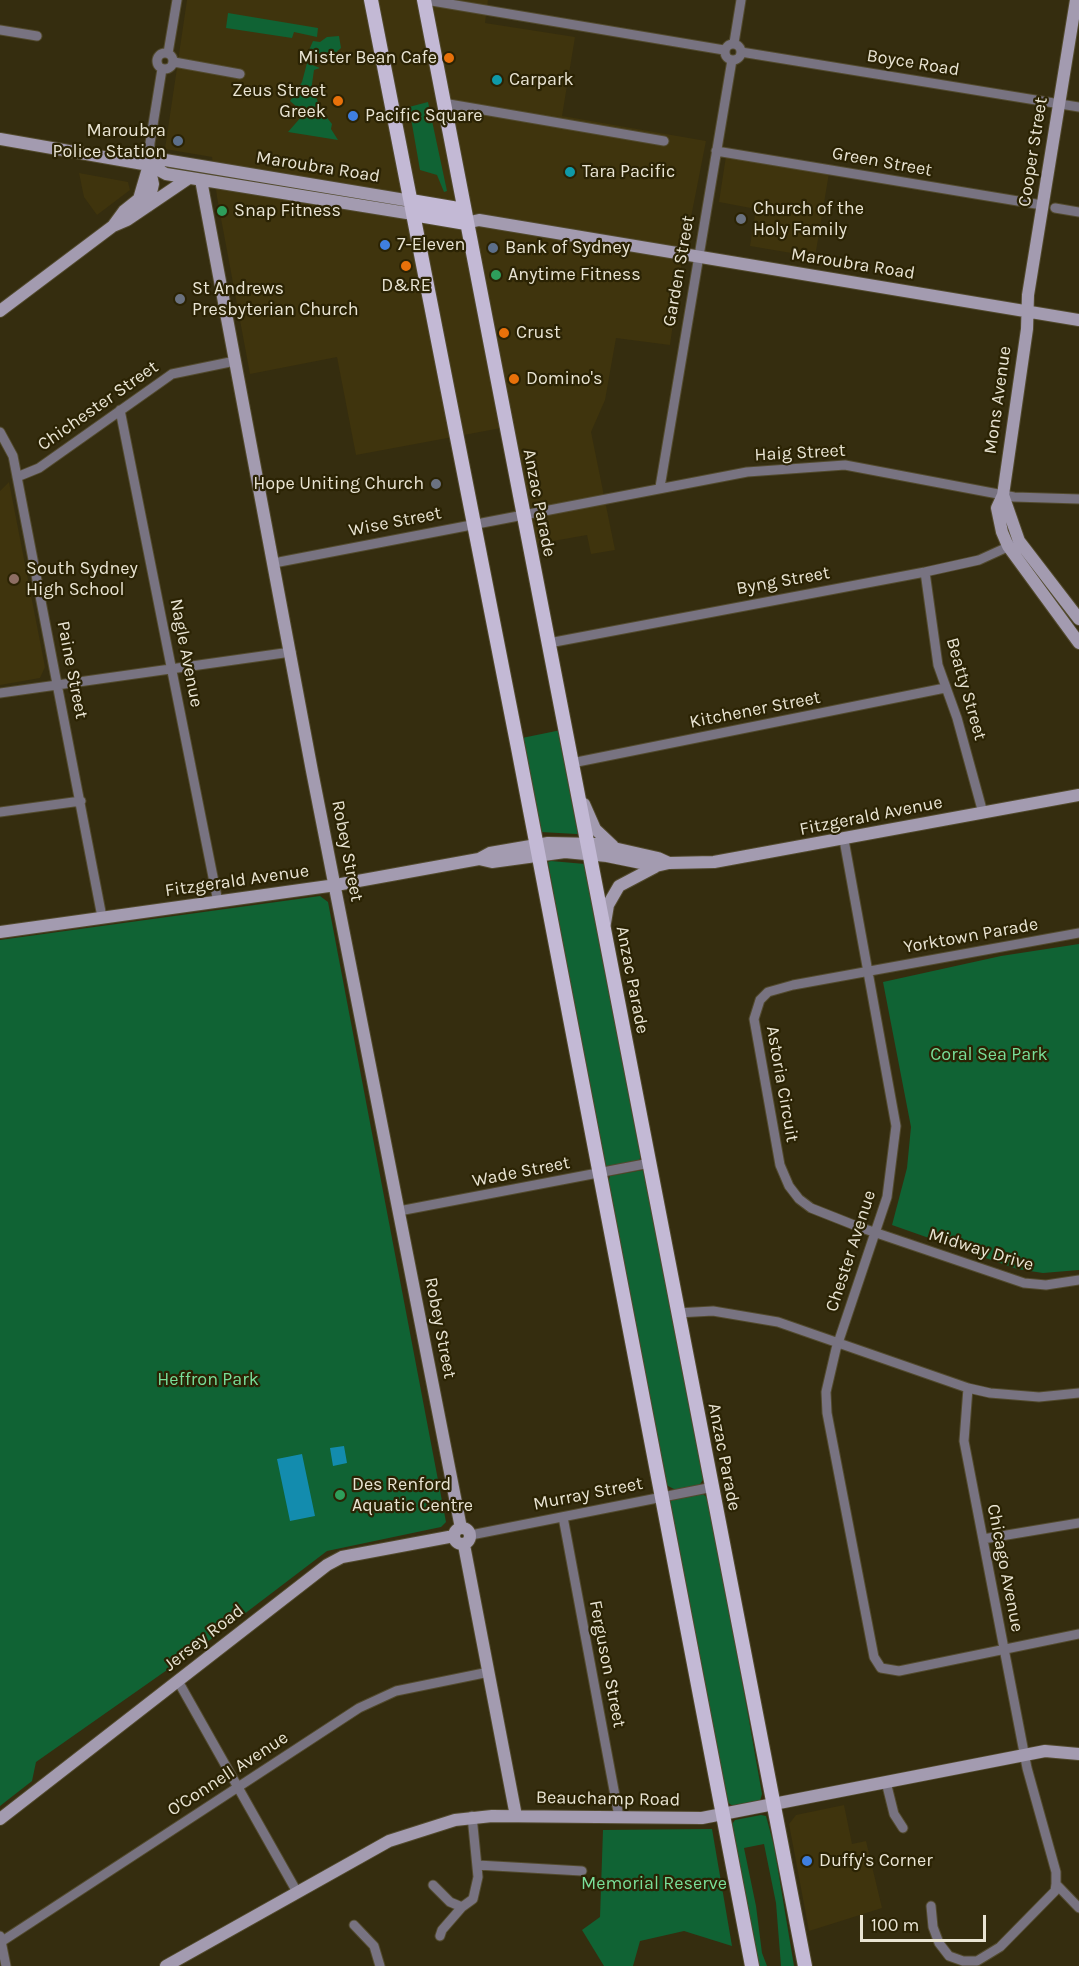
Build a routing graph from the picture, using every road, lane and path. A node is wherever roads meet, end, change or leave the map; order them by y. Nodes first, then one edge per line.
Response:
1 (177, 0) edge
2 (371, 0) edge
3 (425, 0) edge
4 (741, 0) edge
5 (1076, 0) edge
6 (0, 30) edge
7 (37, 36) dead end
8 (734, 43) junction
9 (724, 50) junction
10 (741, 52) junction
11 (168, 53) junction
12 (732, 60) junction
13 (174, 62) junction
14 (162, 69) junction
15 (240, 74) dead end
16 (443, 103) junction
17 (1058, 104) junction
18 (1079, 107) edge
19 (0, 139) edge
20 (664, 141) dead end
21 (716, 151) junction
22 (149, 165) junction
23 (195, 179) junction
24 (1042, 205) junction
25 (148, 206) junction
26 (412, 207) junction
27 (1055, 208) dead end
28 (1079, 212) edge
29 (470, 218) junction
30 (113, 226) junction
31 (698, 256) junction
32 (1026, 310) junction
33 (0, 311) edge
34 (1079, 320) edge
35 (235, 361) junction
36 (120, 410) junction
37 (0, 432) edge
38 (17, 477) junction
39 (660, 487) junction
40 (1003, 495) junction
41 (1079, 499) edge
42 (523, 514) junction
43 (474, 524) junction
44 (1014, 544) junction
45 (274, 563) junction
46 (925, 572) junction
47 (1079, 619) edge
48 (549, 643) junction
49 (1079, 643) edge
50 (291, 652) junction
51 (172, 668) junction
52 (58, 684) junction
53 (945, 688) junction
54 (0, 693) edge
55 (573, 769) junction
56 (1079, 795) edge
57 (81, 801) junction
58 (0, 812) edge
59 (983, 813) junction
60 (844, 840) junction
61 (537, 849) junction
62 (589, 849) junction
63 (617, 849) junction
64 (669, 863) junction
65 (656, 866) junction
66 (336, 885) junction
67 (218, 902) junction
68 (102, 917) junction
69 (604, 930) junction
70 (0, 932) edge
71 (1079, 933) edge
72 (868, 972) junction
73 (650, 1163) junction
74 (599, 1174) junction
75 (399, 1211) junction
76 (876, 1233) junction
77 (1079, 1280) edge
78 (677, 1313) junction
79 (838, 1343) junction
80 (968, 1388) junction
81 (1079, 1393) edge
82 (713, 1487) junction
83 (662, 1496) junction
84 (563, 1517) junction
85 (1079, 1522) edge
86 (462, 1536) junction
87 (983, 1539) junction
88 (1079, 1634) edge
89 (1004, 1648) junction
90 (489, 1672) junction
91 (178, 1681) junction
92 (1079, 1754) edge
93 (1025, 1755) junction
94 (886, 1782) junction
95 (238, 1787) junction
96 (773, 1804) junction
97 (722, 1815) junction
98 (472, 1816) junction
99 (516, 1816) junction
100 (619, 1817) junction
101 (0, 1819) edge
102 (903, 1828) dead end
103 (477, 1865) junction
104 (582, 1871) dead end
105 (1056, 1884) junction
106 (433, 1886) dead end
107 (297, 1892) junction
108 (931, 1906) dead end
109 (462, 1907) junction
110 (1079, 1908) edge
111 (354, 1925) dead end
112 (440, 1936) dead end
113 (1, 1939) edge
114 (980, 1963) edge
115 (6, 1966) edge
116 (166, 1966) edge
117 (380, 1966) edge
118 (752, 1966) edge
119 (806, 1966) edge

1 - 11 street
2 - 26 main road
3 - 9 street
3 - 16 main road, Anzac Parade
4 - 8 street
5 - 17 street, Cooper Street
6 - 7 street
8 - 9 street
8 - 10 street
9 - 12 street
10 - 12 street
10 - 17 street, Boyce Road
11 - 13 street
11 - 14 street
12 - 21 street, Garden Street
13 - 14 street
13 - 15 street
14 - 22 street
16 - 20 street
16 - 29 main road, Anzac Parade
17 - 18 street, Boyce Road
17 - 24 street, Cooper Street
19 - 22 street, Maroubra Road
21 - 24 street, Green Street
21 - 31 street, Garden Street
22 - 23 street, Maroubra Road
22 - 25 street
22 - 26 street, Maroubra Road
22 - 30 street
23 - 25 street
23 - 26 street, Maroubra Road
23 - 35 street, Robey Street
24 - 32 street, Cooper Street
25 - 30 street
26 - 29 main road, Maroubra Road
26 - 43 main road
27 - 28 street
29 - 31 street, Maroubra Road
29 - 42 main road, Anzac Parade
30 - 33 street
31 - 32 street, Maroubra Road
31 - 39 street, Garden Street
32 - 34 street, Maroubra Road
32 - 40 street, Mons Avenue
35 - 36 street, Chichester Street
35 - 45 street, Robey Street
36 - 38 street, Chichester Street
36 - 51 street, Nagle Avenue
37 - 38 street, Paine Street
38 - 52 street, Paine Street
39 - 40 street, Haig Street
39 - 42 street, Haig Street
40 - 41 street, Haig Street
40 - 44 street, Mons Avenue
42 - 43 street, Wise Street
42 - 48 main road, Anzac Parade
43 - 45 street, Wise Street
43 - 61 main road
44 - 46 street, Byng Street
44 - 47 street, Mons Avenue
44 - 49 street, Mons Avenue
45 - 50 street, Robey Street
46 - 48 street, Byng Street
46 - 53 street, Beatty Street
48 - 55 main road, Anzac Parade
50 - 51 street
50 - 66 street, Robey Street
51 - 52 street
51 - 67 street, Nagle Avenue
52 - 54 street
52 - 57 street, Paine Street
53 - 55 street, Kitchener Street
53 - 59 street, Beatty Street
55 - 62 main road, Anzac Parade
55 - 63 street
56 - 59 street, Fitzgerald Avenue
57 - 58 street
57 - 68 street, Paine Street
59 - 60 street, Fitzgerald Avenue
60 - 64 street, Fitzgerald Avenue
60 - 72 street, Chester Avenue
61 - 62 street, Fitzgerald Avenue
61 - 66 street, Fitzgerald Avenue
61 - 74 main road
62 - 63 street, Fitzgerald Avenue
62 - 65 street, Fitzgerald Avenue
62 - 69 main road, Anzac Parade
63 - 64 street, Fitzgerald Avenue
64 - 65 street, Fitzgerald Avenue
65 - 69 street
66 - 67 street, Fitzgerald Avenue
66 - 75 street, Robey Street
67 - 68 street, Fitzgerald Avenue
68 - 70 street, Fitzgerald Avenue
69 - 73 main road, Anzac Parade
71 - 72 street, Yorktown Parade
72 - 76 street, Chester Avenue
72 - 76 street, Astoria Circuit
73 - 74 street, Wade Street
73 - 78 main road, Anzac Parade
74 - 75 street, Wade Street
74 - 83 main road
75 - 86 street, Robey Street
76 - 77 street, Midway Drive
76 - 79 street, Chester Avenue
78 - 79 street
78 - 82 main road, Anzac Parade
79 - 80 street
79 - 89 street, Chester Avenue
80 - 81 street
80 - 87 street, Chicago Avenue
82 - 83 street, Murray Street
82 - 96 main road, Anzac Parade
83 - 84 street, Murray Street
83 - 97 main road
84 - 86 street, Murray Street
84 - 100 street, Ferguson Street
85 - 87 street
86 - 90 street, Robey Street
86 - 91 street, Jersey Road
87 - 89 street, Chicago Avenue
88 - 89 street
89 - 93 street, Chicago Avenue
90 - 95 street, O'Connell Avenue
90 - 99 street, Robey Street
91 - 95 street
91 - 101 street, Jersey Road
92 - 93 street, Beauchamp Road
93 - 94 street, Beauchamp Road
93 - 105 street, Chicago Avenue
94 - 96 street, Beauchamp Road
94 - 102 street
95 - 107 street
95 - 113 street, O'Connell Avenue
96 - 97 street, Beauchamp Road
96 - 119 main road, Anzac Parade
97 - 100 street, Beauchamp Road
97 - 118 main road
98 - 99 street, Beauchamp Road
98 - 103 street
98 - 107 street, Beauchamp Road
99 - 100 street, Beauchamp Road
103 - 104 street
103 - 109 street
105 - 110 street
105 - 114 street
106 - 109 street
107 - 116 street, Beauchamp Road
108 - 114 street
109 - 112 street
111 - 117 street
113 - 115 street

